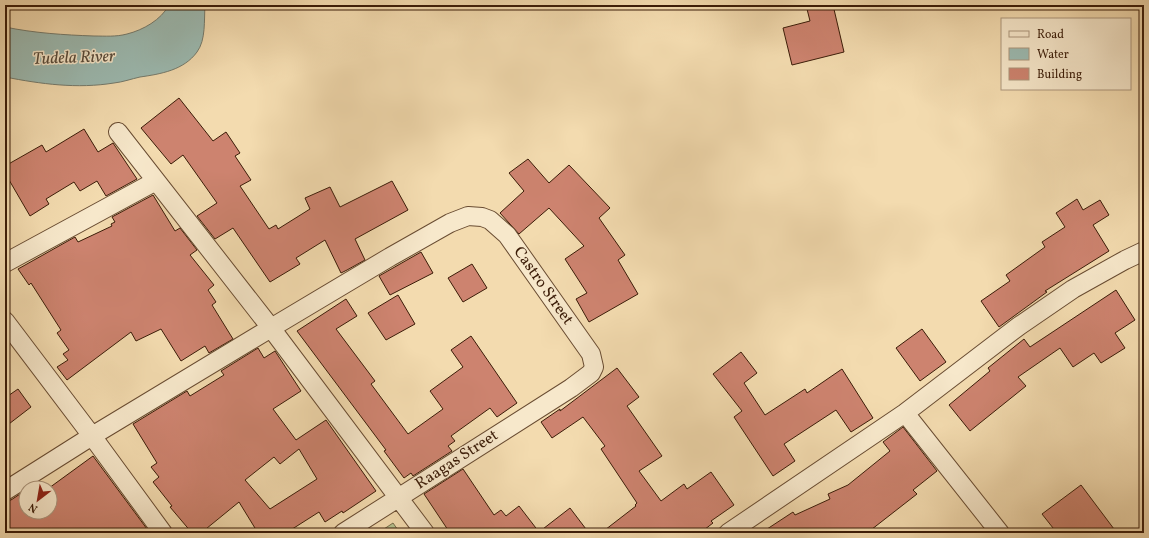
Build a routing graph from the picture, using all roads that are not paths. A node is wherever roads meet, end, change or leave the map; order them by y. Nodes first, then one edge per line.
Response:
1 (118, 132) dead end
2 (156, 181) junction
3 (1144, 251) edge
4 (5, 263) edge
5 (5, 321) edge
6 (271, 328) junction
7 (571, 388) joint
8 (905, 413) junction
9 (92, 436) junction
10 (5, 491) edge
11 (398, 498) junction
12 (163, 533) edge
13 (343, 533) edge
14 (425, 533) edge
15 (728, 533) edge
16 (1000, 533) edge

1 - 2 street
2 - 4 street
2 - 6 street
3 - 8 street
5 - 9 street
6 - 7 street, Castro Street
6 - 9 street
6 - 11 street
7 - 11 street, Raagas Street
8 - 15 street
8 - 16 street
9 - 10 street
9 - 12 street
11 - 13 street, Raagas Street
11 - 14 street

